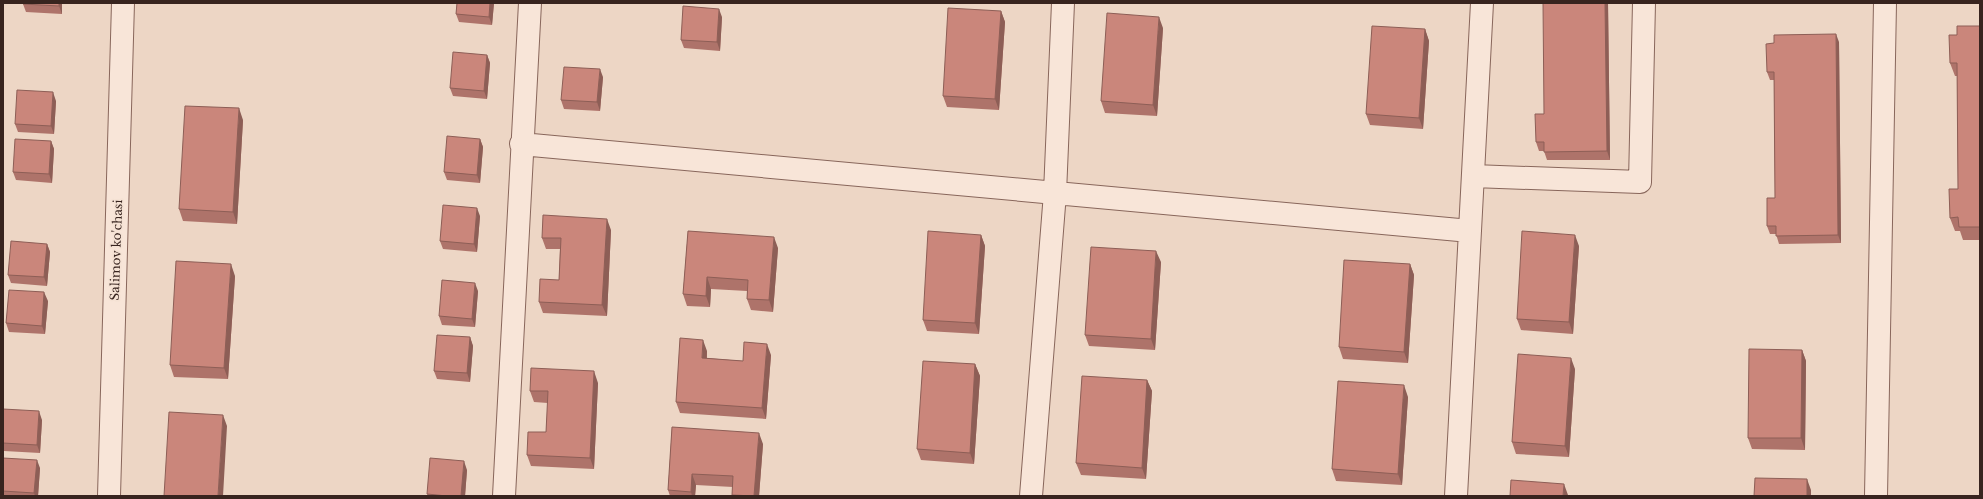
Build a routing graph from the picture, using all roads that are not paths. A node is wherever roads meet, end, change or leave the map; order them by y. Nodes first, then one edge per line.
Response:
1 (123, 3) edge
2 (530, 3) edge
3 (1063, 3) edge
4 (1482, 3) edge
5 (1644, 3) edge
6 (1885, 3) edge
7 (521, 144) junction
8 (1473, 176) junction
9 (1055, 193) junction
10 (1470, 231) junction
11 (109, 496) edge
12 (504, 496) edge
13 (1031, 496) edge
14 (1456, 496) edge
15 (1876, 496) edge

1 - 11 street, Salimov ko'chasi
2 - 7 street
3 - 9 street
4 - 8 street
5 - 8 street
6 - 15 street
7 - 9 street
7 - 12 street
8 - 10 street
9 - 10 street
9 - 13 street
10 - 14 street

